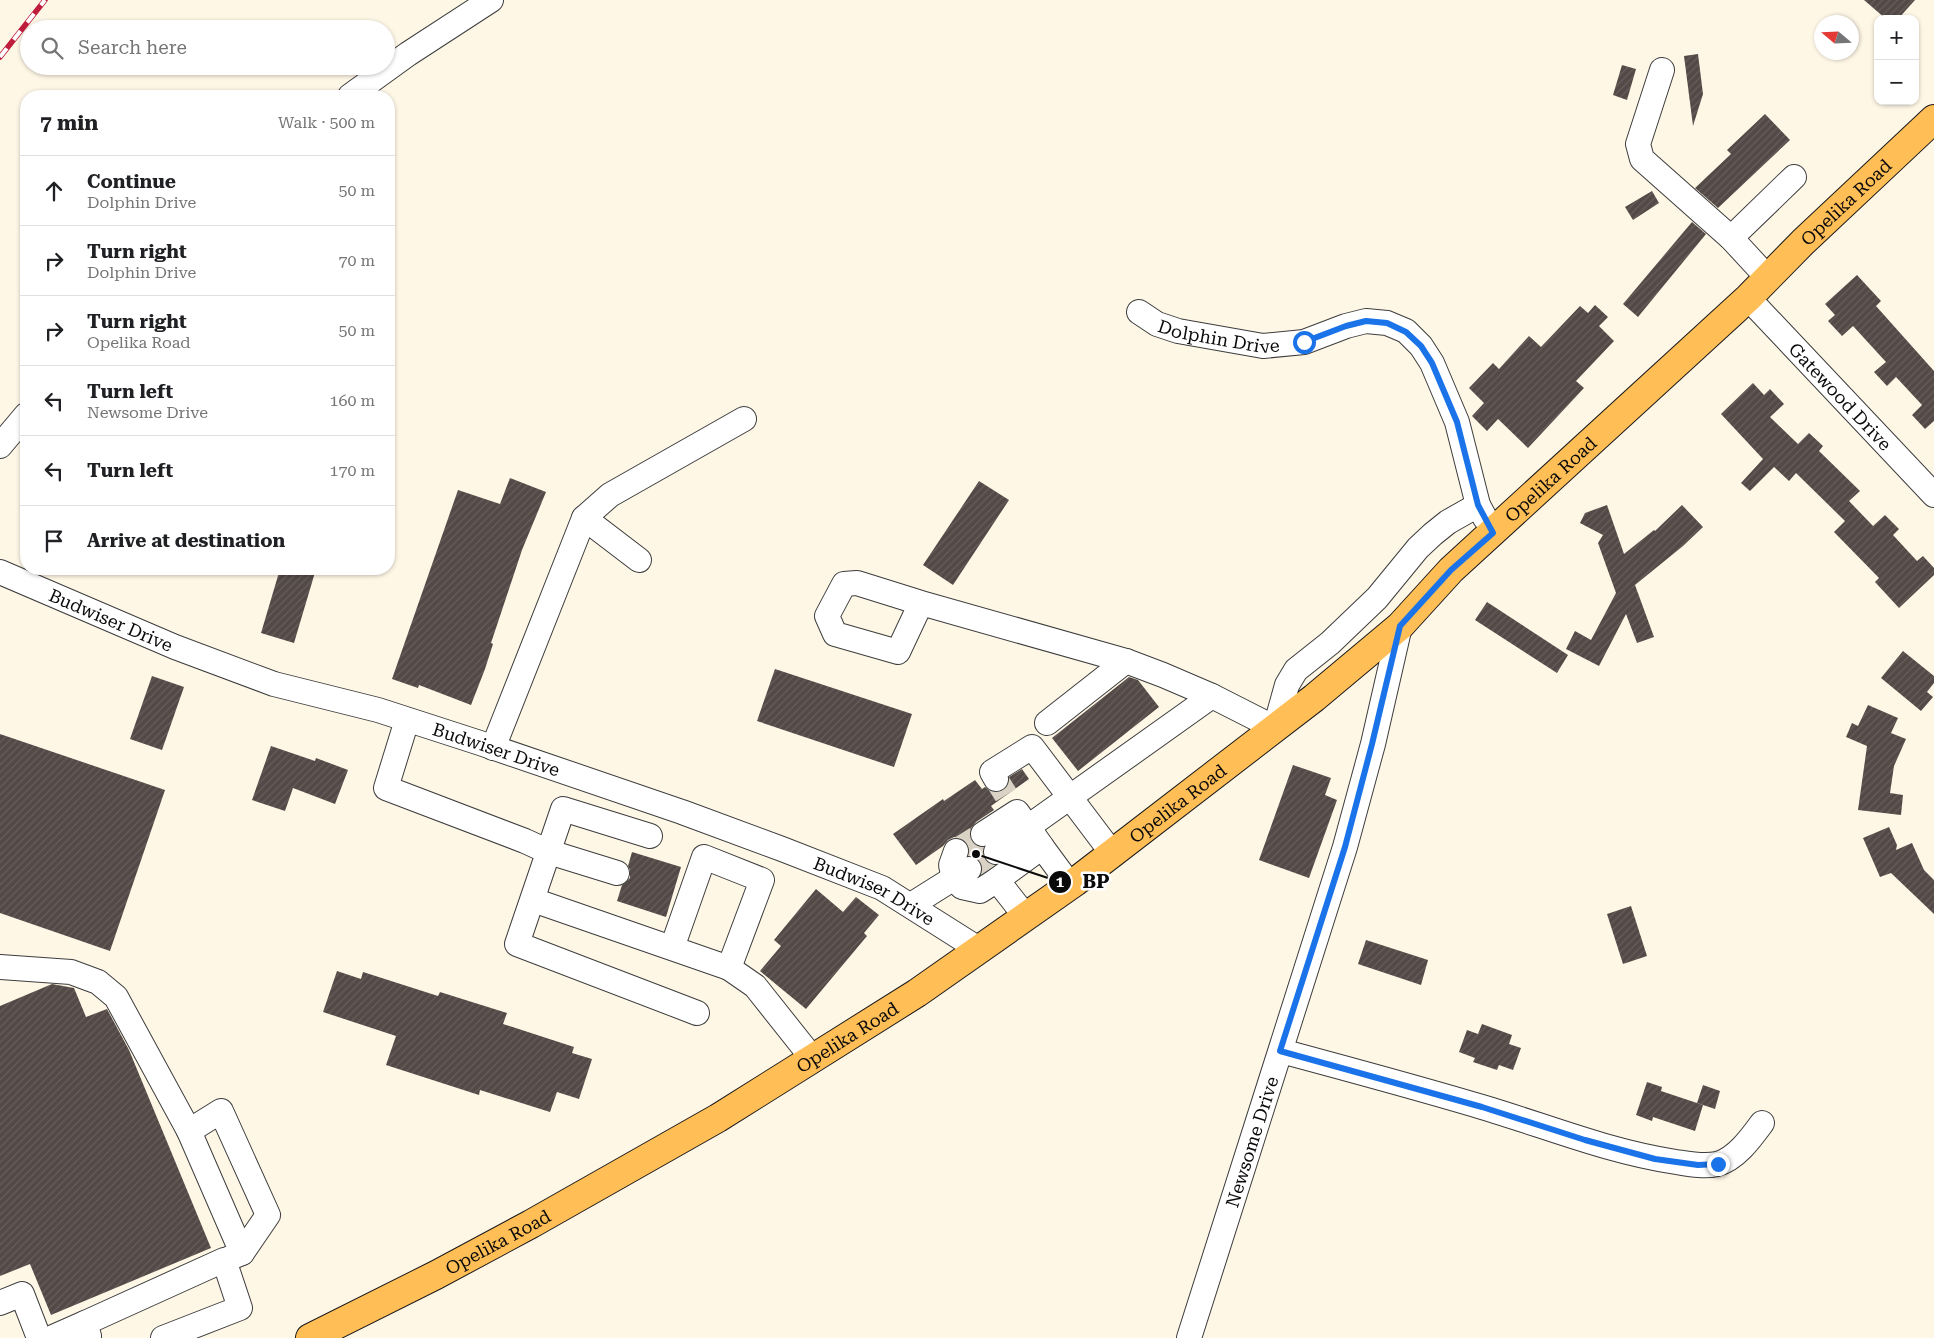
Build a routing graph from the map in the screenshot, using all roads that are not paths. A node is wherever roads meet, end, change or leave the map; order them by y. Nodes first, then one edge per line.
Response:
1 (483, 2) edge
2 (395, 63) edge
3 (1662, 70) dead end
4 (379, 75) edge
5 (358, 90) edge
6 (1934, 119) edge
7 (1794, 176) dead end
8 (1730, 238) junction
9 (1768, 278) junction
10 (1748, 298) junction
11 (1139, 312) dead end
12 (744, 419) dead end
13 (20, 422) edge
14 (0, 446) edge
15 (1934, 495) edge
16 (1478, 505) junction
17 (584, 518) junction
18 (1493, 533) junction
19 (639, 560) dead end
20 (0, 572) edge
21 (921, 603) dead end
22 (1400, 626) junction
23 (1126, 661) junction
24 (1212, 696) junction
25 (407, 720) junction
26 (1048, 723) dead end
27 (1275, 728) junction
28 (493, 748) junction
29 (1070, 798) junction
30 (1012, 803) junction
31 (650, 836) dead end
32 (746, 836) junction
33 (989, 843) tunnel mouth
34 (1042, 847) junction
35 (549, 852) junction
36 (1112, 852) junction
37 (732, 868) junction
38 (617, 873) dead end
39 (997, 880) junction
40 (1070, 885) junction
41 (533, 900) junction
42 (910, 905) junction
43 (1026, 917) junction
44 (672, 948) junction
45 (980, 950) junction
46 (0, 967) edge
47 (729, 968) junction
48 (697, 1013) dead end
49 (1280, 1051) junction
50 (813, 1059) junction
51 (1762, 1123) dead end
52 (189, 1132) junction
53 (233, 1256) junction
54 (0, 1303) edge
55 (87, 1330) edge
56 (39, 1338) edge
57 (51, 1338) edge
58 (163, 1338) edge
59 (310, 1338) edge
60 (1189, 1338) edge

1 - 2 street
3 - 8 street
4 - 5 street
6 - 9 main road, Opelika Road
7 - 8 street
8 - 9 street
9 - 10 main road, Opelika Road
10 - 15 street, Gatewood Drive
10 - 18 main road, Opelika Road
11 - 16 street, Dolphin Drive
12 - 17 street
13 - 14 street
16 - 18 street, Dolphin Drive
16 - 27 street
17 - 19 street
17 - 28 street
18 - 22 main road, Opelika Road
20 - 25 street, Budwiser Drive
21 - 23 street
22 - 27 main road, Opelika Road
22 - 49 street, Newsome Drive
23 - 24 street
23 - 26 street
24 - 27 street
24 - 29 street
25 - 28 street, Budwiser Drive
25 - 35 street
27 - 36 main road, Opelika Road
28 - 32 street, Budwiser Drive
29 - 30 street
29 - 30 street
29 - 36 street
30 - 33 street
30 - 34 street
31 - 35 street
32 - 37 street
32 - 42 street, Budwiser Drive
34 - 39 street
34 - 40 street
35 - 38 street
35 - 41 street
36 - 40 main road, Opelika Road
37 - 44 street
37 - 47 street
39 - 42 street
39 - 43 street
40 - 43 main road, Opelika Road
41 - 44 street
41 - 48 street
42 - 45 street, Budwiser Drive
43 - 45 main road, Opelika Road
44 - 47 street
45 - 50 main road, Opelika Road
46 - 52 street
47 - 50 street
49 - 51 street
49 - 60 street, Newsome Drive
50 - 59 main road, Opelika Road
52 - 53 street
52 - 53 street
53 - 55 street
53 - 58 street
54 - 56 street
55 - 57 street

